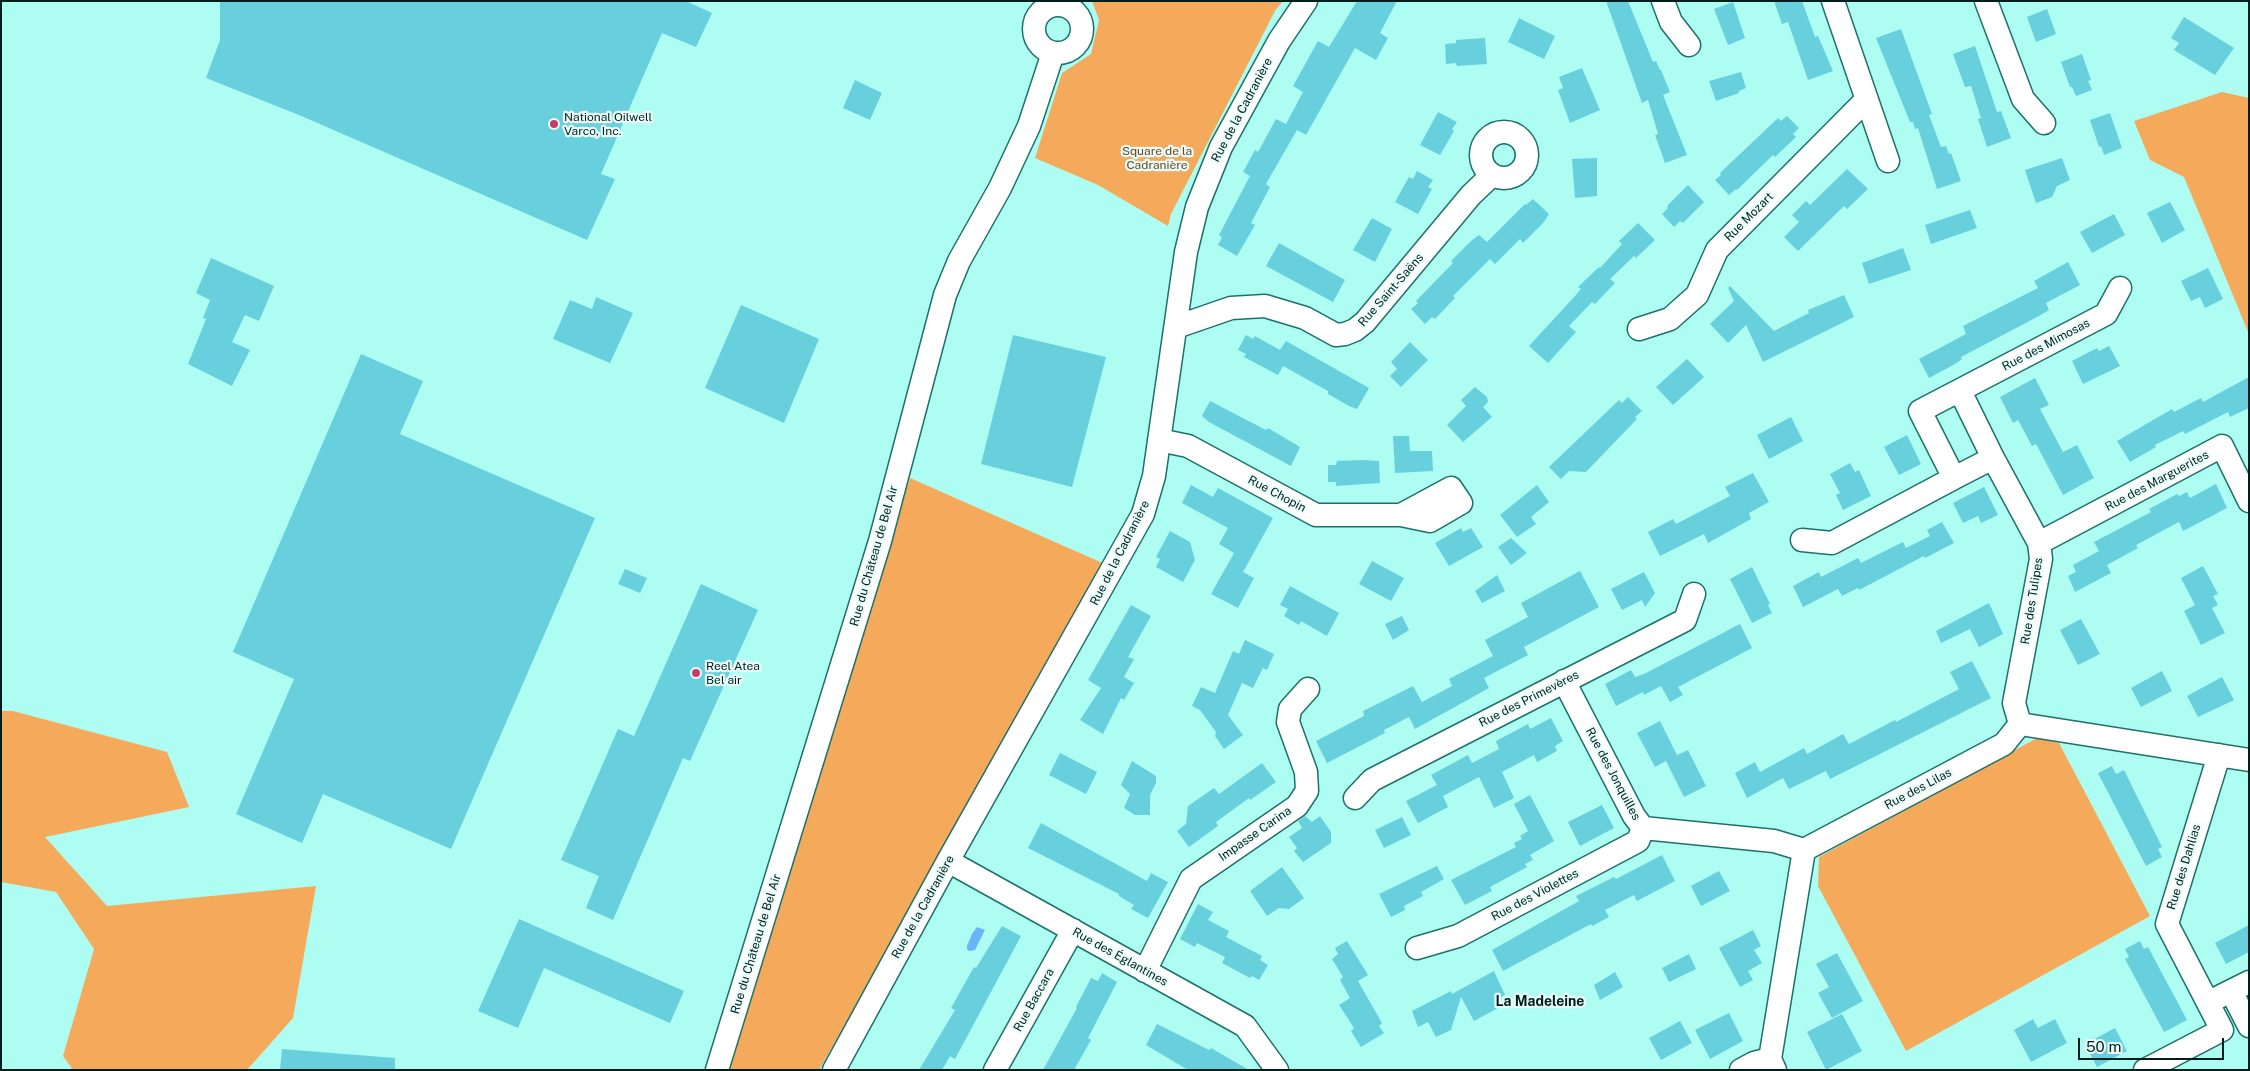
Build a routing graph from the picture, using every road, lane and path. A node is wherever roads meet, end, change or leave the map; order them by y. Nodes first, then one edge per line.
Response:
1 (1306, 1) edge
2 (1663, 1) edge
3 (1833, 1) edge
4 (1986, 1) edge
5 (1065, 3) edge
6 (1689, 45) dead end
7 (1053, 53) junction
8 (1866, 100) junction
9 (2044, 123) dead end
10 (1888, 161) dead end
11 (1492, 175) dead end
12 (2120, 288) dead end
13 (1176, 327) junction
14 (1638, 329) dead end
15 (1960, 391) junction
16 (1159, 440) junction
17 (1993, 458) junction
18 (1954, 478) junction
19 (2249, 501) edge
20 (1401, 515) dead end
21 (1802, 540) dead end
22 (2039, 543) junction
23 (1694, 594) dead end
24 (1564, 681) junction
25 (1308, 690) dead end
26 (2020, 724) junction
27 (2219, 755) junction
28 (2249, 760) edge
29 (1355, 798) dead end
30 (1643, 828) junction
31 (1804, 850) junction
32 (948, 861) junction
33 (1073, 930) junction
34 (1417, 948) dead end
35 (1145, 971) junction
36 (2238, 987) edge
37 (2209, 1002) junction
38 (2249, 1026) edge
39 (1773, 1064) edge
40 (717, 1070) edge
41 (834, 1070) edge
42 (994, 1070) edge
43 (1277, 1070) edge
44 (1741, 1070) edge
45 (2145, 1070) edge

1 - 13 street, Rue de la Cadranière
2 - 6 street
3 - 8 street
4 - 9 street
5 - 7 street
5 - 7 street
7 - 40 street, Rue du Château de Bel Air
8 - 10 street
8 - 14 street, Rue Mozart
11 - 13 street, Rue Saint-Saëns
12 - 15 street, Rue des Mimosas
13 - 16 street, Rue de la Cadranière
15 - 17 street
15 - 18 street, Rue des Mimosas
16 - 20 street, Rue Chopin
16 - 32 street, Rue de la Cadranière
17 - 18 street
17 - 22 street, Rue des Tulipes
18 - 21 street
19 - 22 street, Rue des Marguerites
22 - 26 street, Rue des Tulipes
23 - 24 street, Rue des Primevères
24 - 29 street, Rue des Primevères
24 - 30 street, Rue des Jonquilles
25 - 35 street, Impasse Carina
26 - 27 street
26 - 31 street, Rue des Lilas
27 - 28 street
27 - 37 street, Rue des Dahlias
30 - 31 street, Rue des Jonquilles
30 - 34 street, Rue des Violettes
31 - 39 street
32 - 33 street, Rue des Églantines
32 - 41 street, Rue de la Cadranière
33 - 35 street, Rue des Églantines
33 - 42 street, Rue Baccara
35 - 43 street, Rue des Églantines
36 - 37 street
36 - 38 street
37 - 45 street, Rue des Dahlias
39 - 44 street

